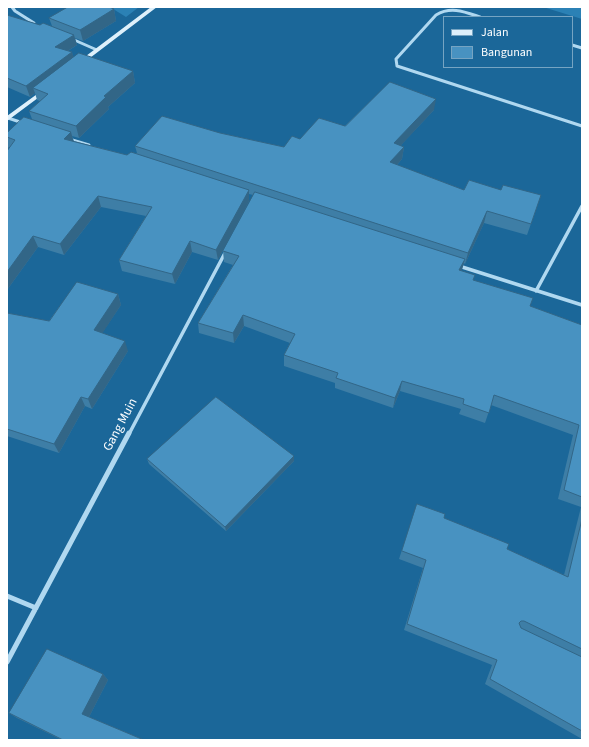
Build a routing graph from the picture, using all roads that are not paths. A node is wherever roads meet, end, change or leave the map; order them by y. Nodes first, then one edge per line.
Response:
1 (12, 7) edge
2 (154, 7) edge
3 (477, 16) edge
4 (35, 24) edge
5 (70, 38) edge
6 (97, 50) junction
7 (73, 68) edge
8 (50, 86) edge
9 (8, 119) edge
10 (31, 126) edge
11 (582, 126) edge
12 (68, 138) edge
13 (90, 146) edge
14 (582, 206) edge
15 (228, 249) edge
16 (456, 265) edge
17 (536, 291) junction
18 (582, 305) edge
19 (7, 596) edge
20 (36, 608) junction
21 (7, 662) edge

1 - 4 street
2 - 6 street
3 - 11 street
5 - 6 street
6 - 7 street
8 - 9 street
9 - 10 street
12 - 13 street
14 - 17 street
15 - 20 street, Gang Muin
16 - 17 street
17 - 18 street
19 - 20 street
20 - 21 street, Gang Muin

